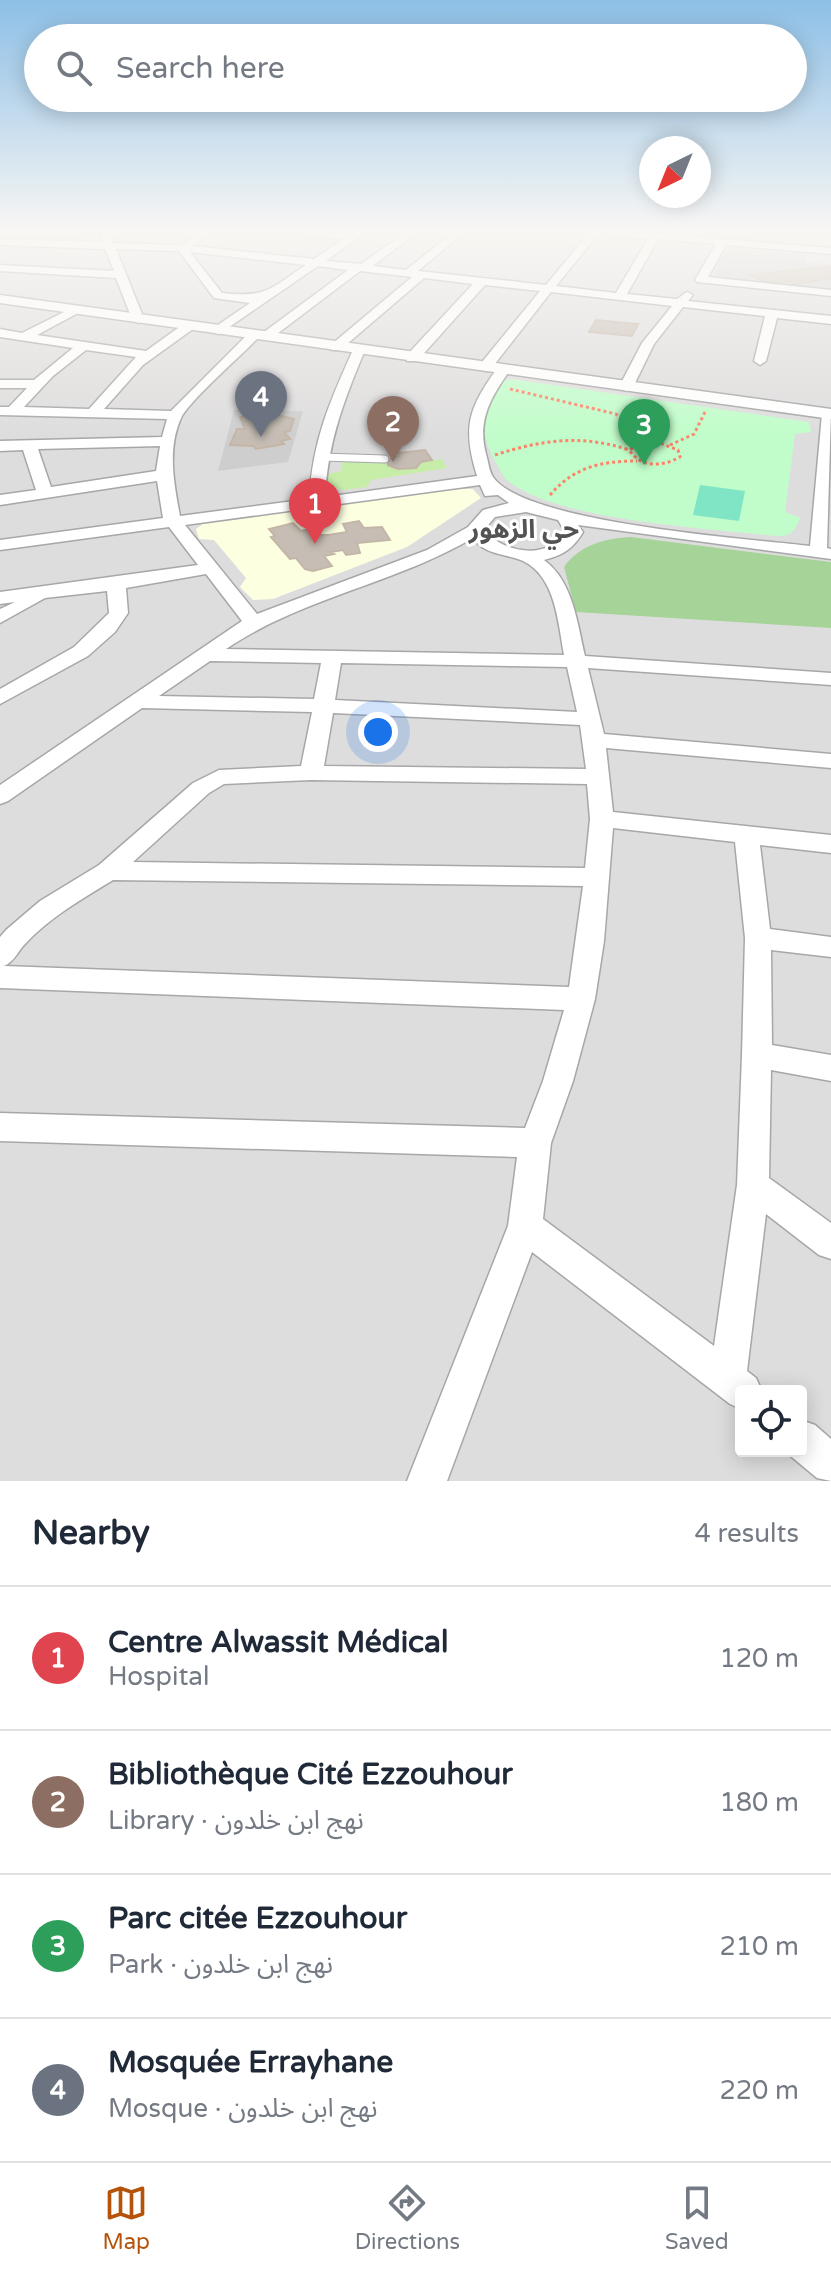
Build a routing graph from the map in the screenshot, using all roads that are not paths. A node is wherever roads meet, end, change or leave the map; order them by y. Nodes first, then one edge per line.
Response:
1 (0, 299) edge
2 (130, 299) edge
3 (261, 299) edge
4 (314, 299) edge
5 (388, 299) edge
6 (466, 299) edge
7 (540, 299) edge
8 (641, 299) edge
9 (684, 299) edge
10 (681, 303) junction
11 (76, 310) junction
12 (772, 314) junction
13 (138, 319) junction
14 (831, 320) edge
15 (189, 326) junction
16 (219, 330) junction
17 (0, 333) edge
18 (24, 336) junction
19 (259, 336) junction
20 (83, 346) junction
21 (0, 347) edge
22 (336, 347) junction
23 (359, 350) junction
24 (148, 355) junction
25 (412, 358) junction
26 (760, 361) dead end
27 (485, 367) junction
28 (503, 370) junction
29 (0, 384) edge
30 (37, 384) junction
31 (626, 387) junction
32 (6, 412) edge
33 (93, 413) junction
34 (830, 414) edge
35 (175, 415) junction
36 (168, 441) junction
37 (0, 446) edge
38 (29, 446) junction
39 (321, 457) junction
40 (385, 459) dead end
41 (164, 475) junction
42 (486, 480) junction
43 (46, 495) junction
44 (0, 500) edge
45 (317, 501) junction
46 (533, 508) junction
47 (497, 510) junction
48 (564, 517) junction
49 (172, 520) junction
50 (631, 529) junction
51 (475, 530) junction
52 (0, 545) edge
53 (489, 546) junction
54 (824, 553) edge
55 (433, 554) junction
56 (559, 554) junction
57 (211, 568) junction
58 (116, 584) junction
59 (47, 592) junction
60 (0, 598) edge
61 (0, 617) edge
62 (253, 622) junction
63 (205, 655) junction
64 (332, 659) junction
65 (576, 661) junction
66 (831, 679) edge
67 (0, 698) edge
68 (137, 702) junction
69 (322, 706) junction
70 (590, 729) junction
71 (831, 761) edge
72 (311, 773) junction
73 (596, 777) junction
74 (0, 796) edge
75 (602, 819) junction
76 (747, 837) junction
77 (831, 844) edge
78 (108, 871) junction
79 (595, 877) junction
80 (758, 938) junction
81 (831, 947) edge
82 (0, 957) edge
83 (0, 977) edge
84 (581, 999) junction
85 (757, 1055) junction
86 (831, 1068) edge
87 (0, 1127) edge
88 (535, 1143) junction
89 (753, 1185) junction
90 (525, 1226) junction
91 (831, 1243) edge
92 (735, 1385) edge
93 (807, 1444) edge
94 (831, 1464) edge
95 (427, 1481) edge

1 - 11 street
2 - 13 street
3 - 16 street
4 - 19 street
5 - 22 street
6 - 25 street
7 - 27 street
8 - 10 street
9 - 10 street
10 - 12 street
10 - 31 street
11 - 13 street
11 - 18 street
12 - 14 street
12 - 26 street
13 - 15 street
15 - 16 street
15 - 24 street
16 - 19 street
17 - 18 street
18 - 20 street
18 - 21 street
19 - 22 street
19 - 35 street
20 - 24 street
20 - 30 street
22 - 23 street
23 - 25 street
23 - 39 street
24 - 33 street
25 - 27 street
27 - 28 street
28 - 31 street
28 - 42 street
29 - 30 street
30 - 32 street
31 - 34 street
32 - 33 street
33 - 35 street
34 - 54 street
35 - 36 street
36 - 38 street
36 - 41 street
37 - 38 street
38 - 43 street
39 - 40 lane
39 - 45 street
41 - 43 street
41 - 49 street
42 - 45 street
42 - 46 street
42 - 47 street
43 - 44 street
45 - 49 street
46 - 47 street
46 - 48 street
47 - 51 street
48 - 50 street
48 - 56 street
49 - 52 street
49 - 57 street
50 - 54 street
50 - 56 street
51 - 53 street
51 - 55 street
53 - 55 street
53 - 56 street
55 - 62 street
56 - 65 street
57 - 58 street
57 - 62 street
58 - 59 street
58 - 67 street
59 - 60 street
59 - 61 street
62 - 63 street
63 - 64 street
63 - 68 street
64 - 65 street
64 - 69 street
65 - 66 street
65 - 70 street
68 - 69 street
68 - 74 street
69 - 70 street
69 - 72 street
70 - 71 street
70 - 73 street
72 - 73 street
72 - 78 street
73 - 75 street
75 - 76 street
75 - 79 street
76 - 77 street
76 - 80 street
78 - 79 street
78 - 82 street
79 - 84 street
80 - 81 street
80 - 85 street
83 - 84 street
84 - 88 street
85 - 86 street
85 - 89 street
87 - 88 street
88 - 90 street
89 - 91 street
89 - 92 street
90 - 92 street
90 - 95 street
93 - 94 street

